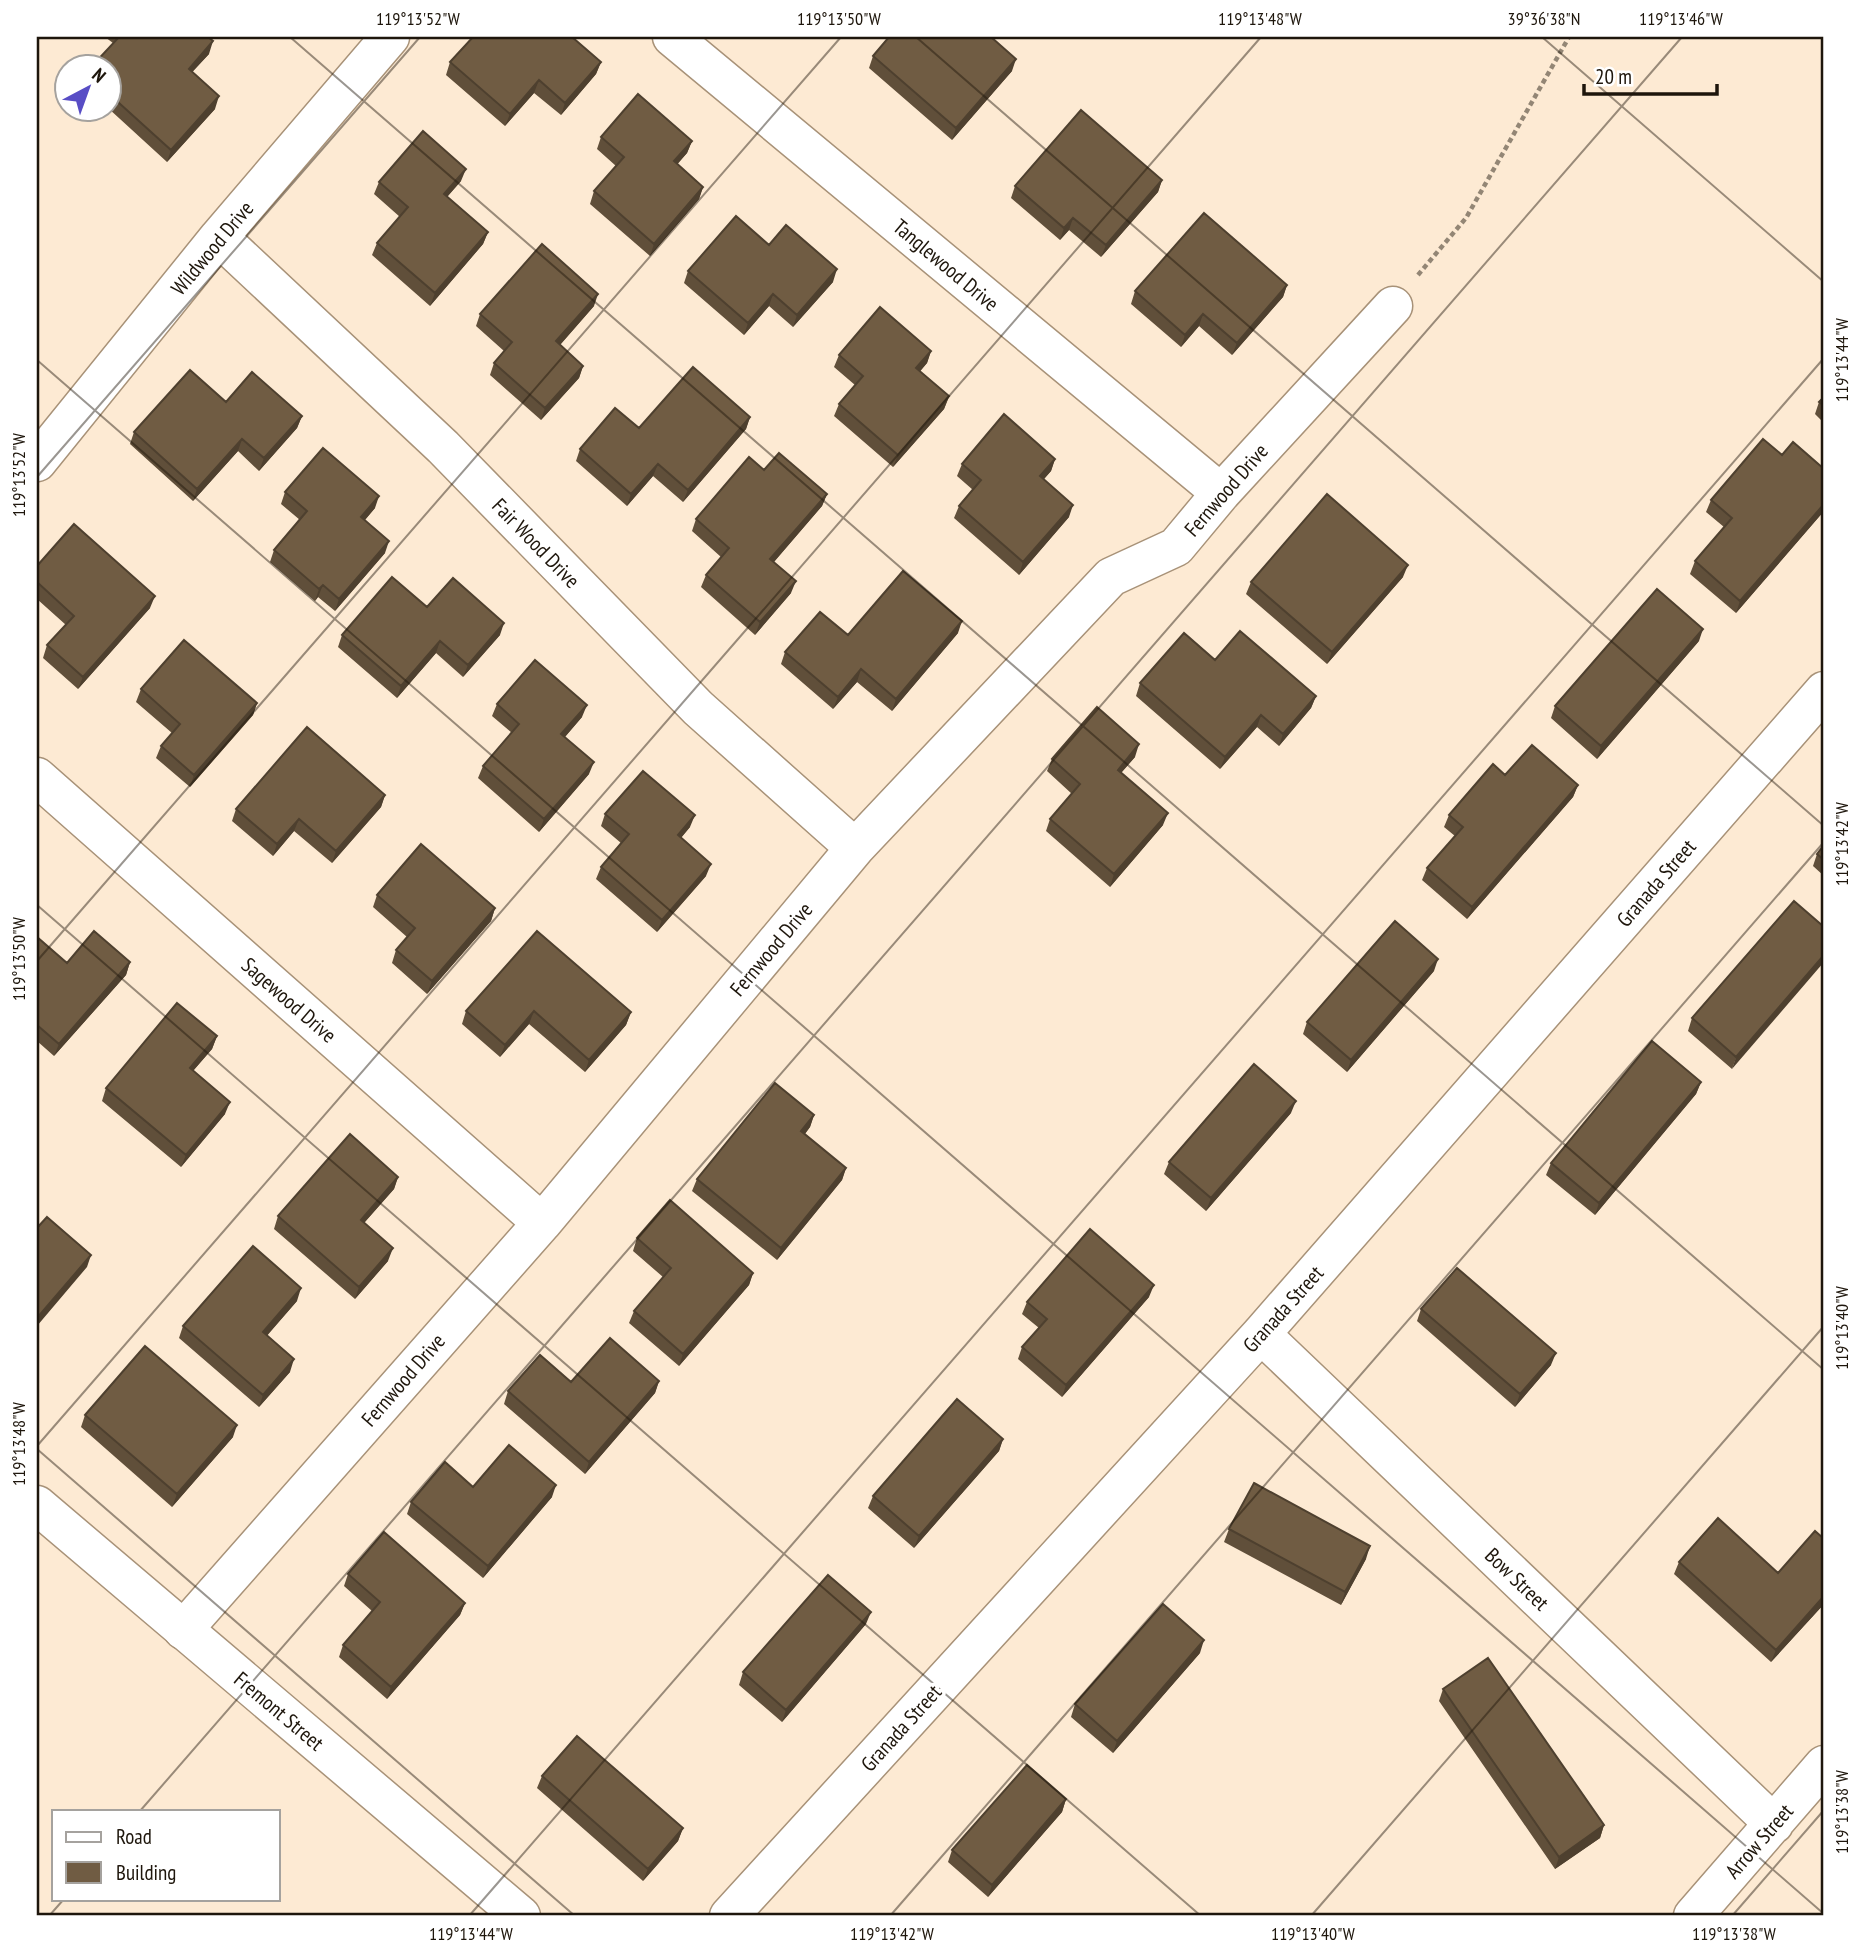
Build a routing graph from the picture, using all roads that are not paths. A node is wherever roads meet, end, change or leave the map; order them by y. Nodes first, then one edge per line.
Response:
1 (390, 37) edge
2 (672, 37) edge
3 (219, 237) junction
4 (1393, 306) road end
5 (37, 462) edge
6 (1221, 493) junction
7 (1824, 691) edge
8 (37, 777) edge
9 (855, 848) junction
10 (542, 1223) junction
11 (1261, 1334) junction
12 (37, 1505) edge
13 (183, 1630) junction
14 (1824, 1765) edge
15 (1774, 1824) junction
16 (521, 1916) edge
17 (729, 1916) edge
18 (1693, 1916) edge

1 - 3 street, Wildwood Drive
2 - 6 street, Tanglewood Drive
3 - 5 street, Wildwood Drive
3 - 9 street, Fair Wood Drive
4 - 6 street, Fernwood Drive
6 - 9 street, Fernwood Drive
7 - 11 street, Granada Street
8 - 10 street, Sagewood Drive
9 - 10 street, Fernwood Drive
10 - 13 street, Fernwood Drive
11 - 15 street, Bow Street
11 - 17 street, Granada Street
12 - 13 street, Fremont Street
13 - 16 street, Fremont Street
14 - 15 street, Arrow Street
15 - 18 street, Arrow Street

